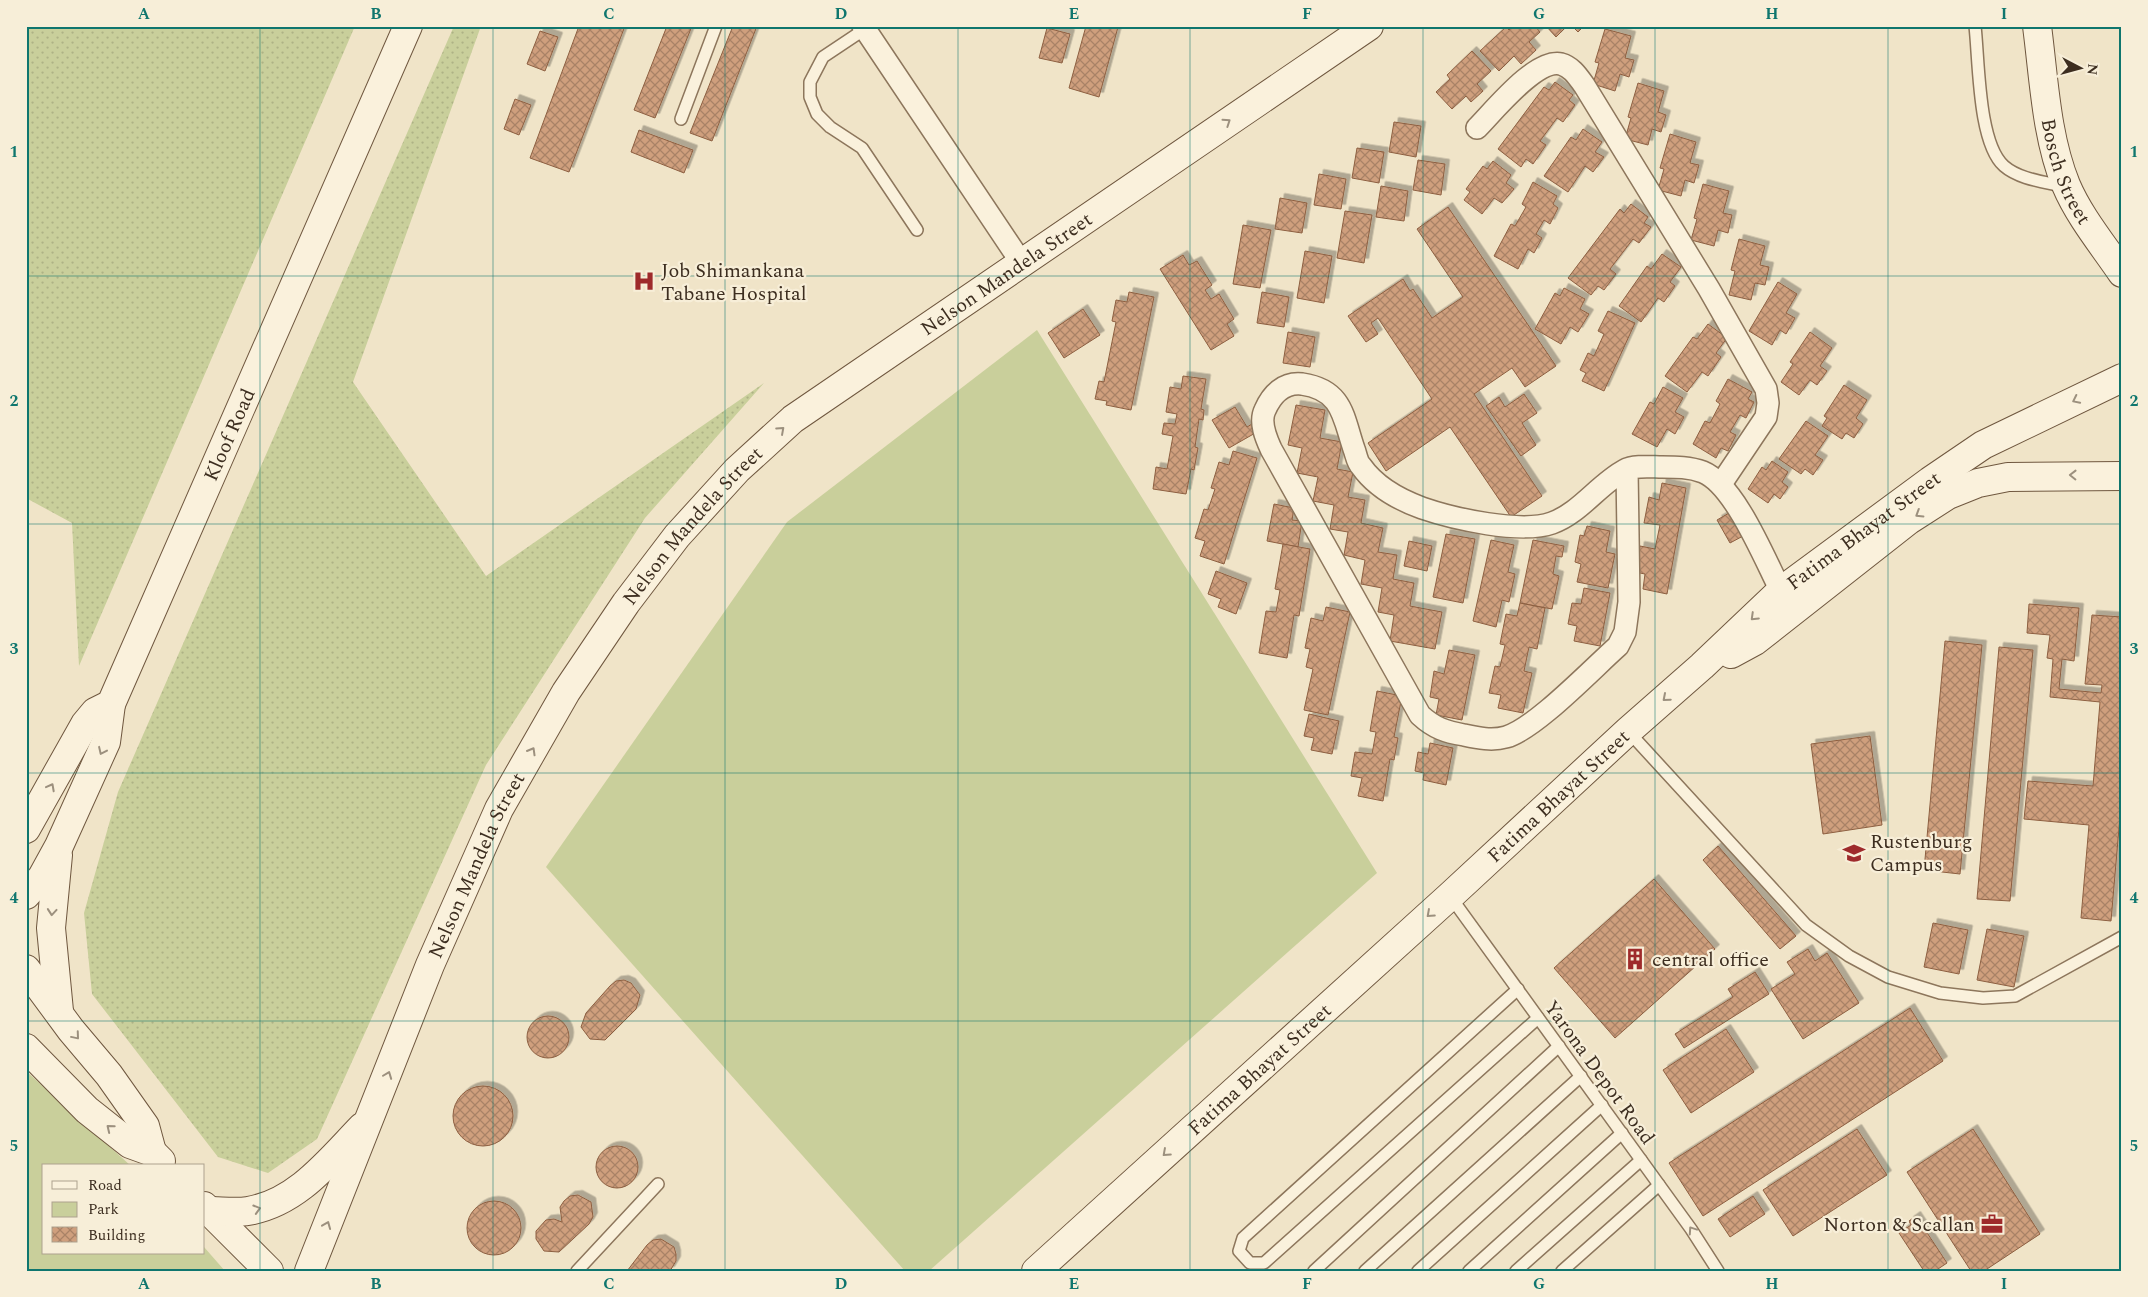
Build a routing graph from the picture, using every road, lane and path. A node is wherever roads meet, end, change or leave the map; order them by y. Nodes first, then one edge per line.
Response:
1 (408, 26) edge
2 (716, 26) edge
3 (1368, 26) edge
4 (1975, 26) edge
5 (2037, 26) edge
6 (864, 28) edge
7 (681, 119) dead end
8 (1476, 128) dead end
9 (2067, 188) junction
10 (917, 230) dead end
11 (1021, 262) junction
12 (2122, 273) edge
13 (2122, 378) edge
14 (1627, 468) junction
15 (2122, 476) edge
16 (1721, 484) junction
17 (1780, 591) junction
18 (1702, 666) junction
19 (111, 704) junction
20 (1628, 731) junction
21 (29, 820) edge
22 (60, 846) junction
23 (26, 895) edge
24 (1450, 896) junction
25 (2122, 937) edge
26 (26, 969) edge
27 (1518, 989) junction
28 (59, 1014) junction
29 (1538, 1018) junction
30 (1559, 1046) junction
31 (26, 1048) edge
32 (1581, 1076) junction
33 (1602, 1105) junction
34 (370, 1119) junction
35 (1622, 1133) junction
36 (159, 1159) edge
37 (1641, 1160) junction
38 (658, 1184) dead end
39 (1660, 1185) junction
40 (206, 1208) edge
41 (269, 1271) edge
42 (309, 1271) edge
43 (577, 1271) edge
44 (1036, 1271) edge
45 (1314, 1271) edge
46 (1365, 1271) edge
47 (1418, 1271) edge
48 (1469, 1271) edge
49 (1516, 1271) edge
50 (1562, 1271) edge
51 (1718, 1271) edge

1 - 19 main road, Kloof Road
2 - 7 lane
11 -> 3 main road, Nelson Mandela Street
4 - 9 lane
5 - 9 main road, Bosch Street
6 - 10 lane
6 - 11 street
8 - 16 street
9 - 12 main road, Bosch Street
34 -> 11 main road, Nelson Mandela Street
13 -> 17 main road, Fatima Bhayat Street
14 - 14 street
14 - 16 street
15 -> 18 main road
16 - 17 street
17 -> 18 main road, Fatima Bhayat Street
18 -> 20 main road, Fatima Bhayat Street
21 -> 19 main road
19 -> 22 main road
20 - 24 main road, Fatima Bhayat Street
20 - 25 lane
22 - 23 main road
22 -> 28 main road
24 - 27 lane, Yarona Depot Road
24 -> 44 main road, Fatima Bhayat Street
26 - 28 main road
27 - 29 lane, Yarona Depot Road
27 - 29 lane
28 -> 36 main road
29 - 30 lane, Yarona Depot Road
30 - 32 lane, Yarona Depot Road
30 - 45 lane
36 -> 31 main road
32 - 33 lane, Yarona Depot Road
32 - 46 lane
33 - 35 lane, Yarona Depot Road
33 - 47 lane
40 -> 34 main road
42 -> 34 main road, Nelson Mandela Street
35 - 37 lane, Yarona Depot Road
35 - 48 lane
37 - 39 lane, Yarona Depot Road
37 - 49 lane
38 - 43 lane
39 - 50 lane
51 -> 39 lane, Yarona Depot Road
40 - 41 main road

